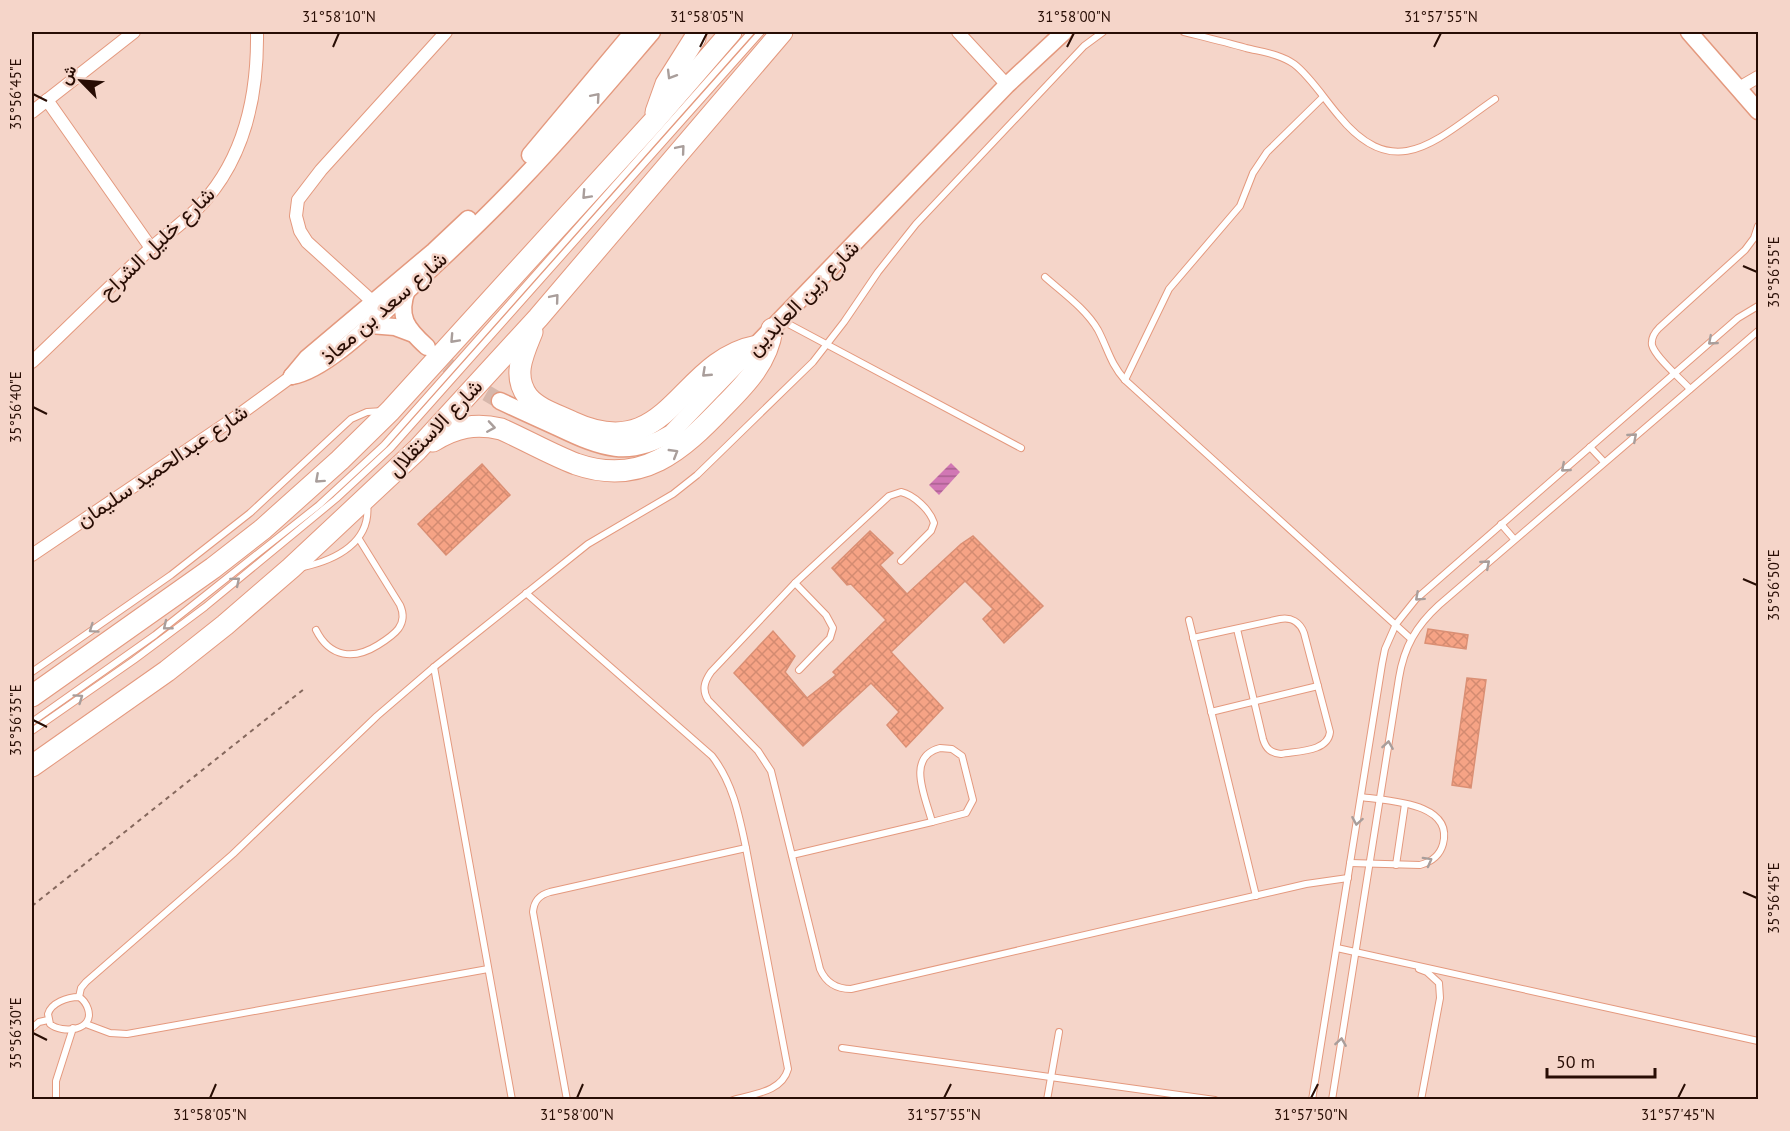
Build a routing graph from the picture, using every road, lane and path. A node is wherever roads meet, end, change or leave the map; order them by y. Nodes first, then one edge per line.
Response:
1 (134, 32) edge
2 (257, 32) edge
3 (446, 32) edge
4 (633, 32) edge
5 (652, 32) edge
6 (696, 32) edge
7 (731, 32) edge
8 (751, 32) edge
9 (761, 32) edge
10 (782, 32) edge
11 (958, 32) edge
12 (1064, 32) edge
13 (1103, 32) edge
14 (1184, 32) edge
15 (1689, 32) edge
16 (1758, 77) edge
17 (1007, 85) junction
18 (1739, 88) junction
19 (1323, 97) junction
20 (1495, 99) dead end
21 (47, 100) junction
22 (1758, 111) edge
23 (32, 112) edge
24 (654, 122) junction
25 (522, 172) junction
26 (1758, 226) edge
27 (151, 248) junction
28 (1045, 277) dead end
29 (407, 290) junction
30 (373, 302) junction
31 (1758, 306) edge
32 (538, 318) junction
33 (370, 325) junction
34 (777, 325) junction
35 (1758, 331) edge
36 (411, 333) junction
37 (828, 345) junction
38 (757, 346) junction
39 (427, 347) tunnel mouth
40 (32, 362) edge
41 (1675, 373) junction
42 (292, 376) junction
43 (1125, 380) junction
44 (1690, 389) junction
45 (500, 401) tunnel mouth
46 (390, 411) junction
47 (1590, 447) junction
48 (1022, 448) dead end
49 (417, 450) junction
50 (1604, 462) junction
51 (366, 498) junction
52 (1501, 524) junction
53 (359, 539) junction
54 (1514, 539) junction
55 (32, 555) edge
56 (901, 561) dead end
57 (291, 568) junction
58 (795, 583) junction
59 (526, 593) junction
60 (1189, 620) dead end
61 (1396, 624) junction
62 (1237, 628) junction
63 (316, 630) dead end
64 (1193, 638) junction
65 (1410, 638) junction
66 (434, 667) junction
67 (799, 670) dead end
68 (32, 672) edge
69 (1318, 686) junction
70 (304, 689) dead end
71 (32, 696) edge
72 (1254, 701) junction
73 (1211, 712) junction
74 (32, 722) edge
75 (32, 731) edge
76 (32, 766) edge
77 (1361, 797) junction
78 (1379, 800) junction
79 (1405, 804) junction
80 (932, 822) junction
81 (746, 848) junction
82 (792, 855) junction
83 (1350, 863) junction
84 (1369, 864) junction
85 (1396, 865) junction
86 (1348, 878) junction
87 (1256, 896) junction
88 (32, 906) edge
89 (1337, 948) junction
90 (1356, 951) junction
91 (1401, 962) junction
92 (488, 969) junction
93 (78, 997) junction
94 (48, 1020) junction
95 (86, 1024) junction
96 (32, 1028) edge
97 (73, 1028) junction
98 (1059, 1032) dead end
99 (1758, 1041) edge
100 (842, 1048) dead end
101 (1051, 1077) junction
102 (56, 1100) edge
103 (512, 1100) edge
104 (567, 1100) edge
105 (733, 1100) edge
106 (1047, 1100) edge
107 (1215, 1100) edge
108 (1312, 1100) edge
109 (1332, 1100) edge
110 (1421, 1100) edge

1 - 21 street
2 - 27 street, شارع خليل الشراح
3 - 30 street
4 - 25 street, شارع سعد بن معاذ
25 -> 5 street, شارع سعد بن معاذ
6 -> 24 highway
7 - 24 highway
8 -> 74 lane
75 -> 9 lane
32 -> 10 highway, شارع الاستقلال
11 - 17 street
12 - 17 street, شارع زين العابدين
13 - 37 lane
14 - 19 lane
15 - 18 street
16 - 18 street
17 - 34 street, شارع زين العابدين
18 - 22 street
19 - 20 lane
19 - 43 lane
21 - 23 street
21 - 27 street
24 -> 46 highway
25 - 29 street, شارع سعد بن معاذ
25 - 30 street, شارع سعد بن معاذ
26 - 41 lane
27 - 40 street, شارع خليل الشراح
28 - 43 lane
29 - 33 street, شارع سعد بن معاذ
29 - 36 street
30 - 42 street, شارع سعد بن معاذ
31 -> 41 lane
38 -> 32 highway
32 - 49 highway, شارع الاستقلال
33 - 36 street
33 - 42 street, شارع سعد بن معاذ
34 - 37 lane
34 - 38 street, شارع زين العابدين
49 -> 34 highway
35 - 44 lane
36 - 39 street
37 - 48 lane
37 - 59 lane
38 - 45 street, شارع زين العابدين
41 - 44 lane
41 - 47 lane
42 - 55 street, شارع عبدالحميد سليمان
43 - 61 lane
50 -> 44 lane
46 -> 68 lane
46 -> 71 highway
47 - 50 lane
47 -> 52 lane
49 - 51 highway, شارع الاستقلال
50 - 54 lane
51 - 53 lane
51 - 57 highway, شارع الاستقلال
52 - 54 lane
52 -> 61 lane
53 - 57 lane
53 - 63 lane
65 -> 54 lane
56 - 58 lane
57 - 76 highway, شارع الاستقلال
58 - 67 lane
58 - 82 lane
59 - 66 lane
59 - 81 lane
60 - 64 lane
61 - 65 lane
61 - 77 lane
62 - 64 lane
62 - 69 lane
62 - 72 lane
64 - 73 lane
78 -> 65 lane
66 - 92 lane
66 - 93 lane
69 - 72 lane
69 - 72 lane
70 - 88 path
72 - 73 lane
73 - 87 lane
77 - 78 lane
77 -> 83 lane
78 - 79 lane
78 - 84 lane
79 - 85 lane
85 -> 79 lane
80 - 80 lane
80 - 82 lane
81 - 104 lane
81 - 105 lane
82 - 87 lane
83 - 84 lane
83 - 86 lane
84 - 85 lane
84 - 90 lane
86 - 87 lane
86 - 89 lane
89 - 90 lane
89 - 108 lane
90 - 91 lane
109 -> 90 lane
91 - 99 lane
91 - 110 lane
92 - 95 lane
92 - 103 lane
93 - 94 lane
93 - 95 lane
94 - 96 lane
94 - 97 lane
95 - 97 lane
97 - 102 lane
98 - 101 lane
100 - 101 lane
101 - 106 lane
101 - 107 lane

